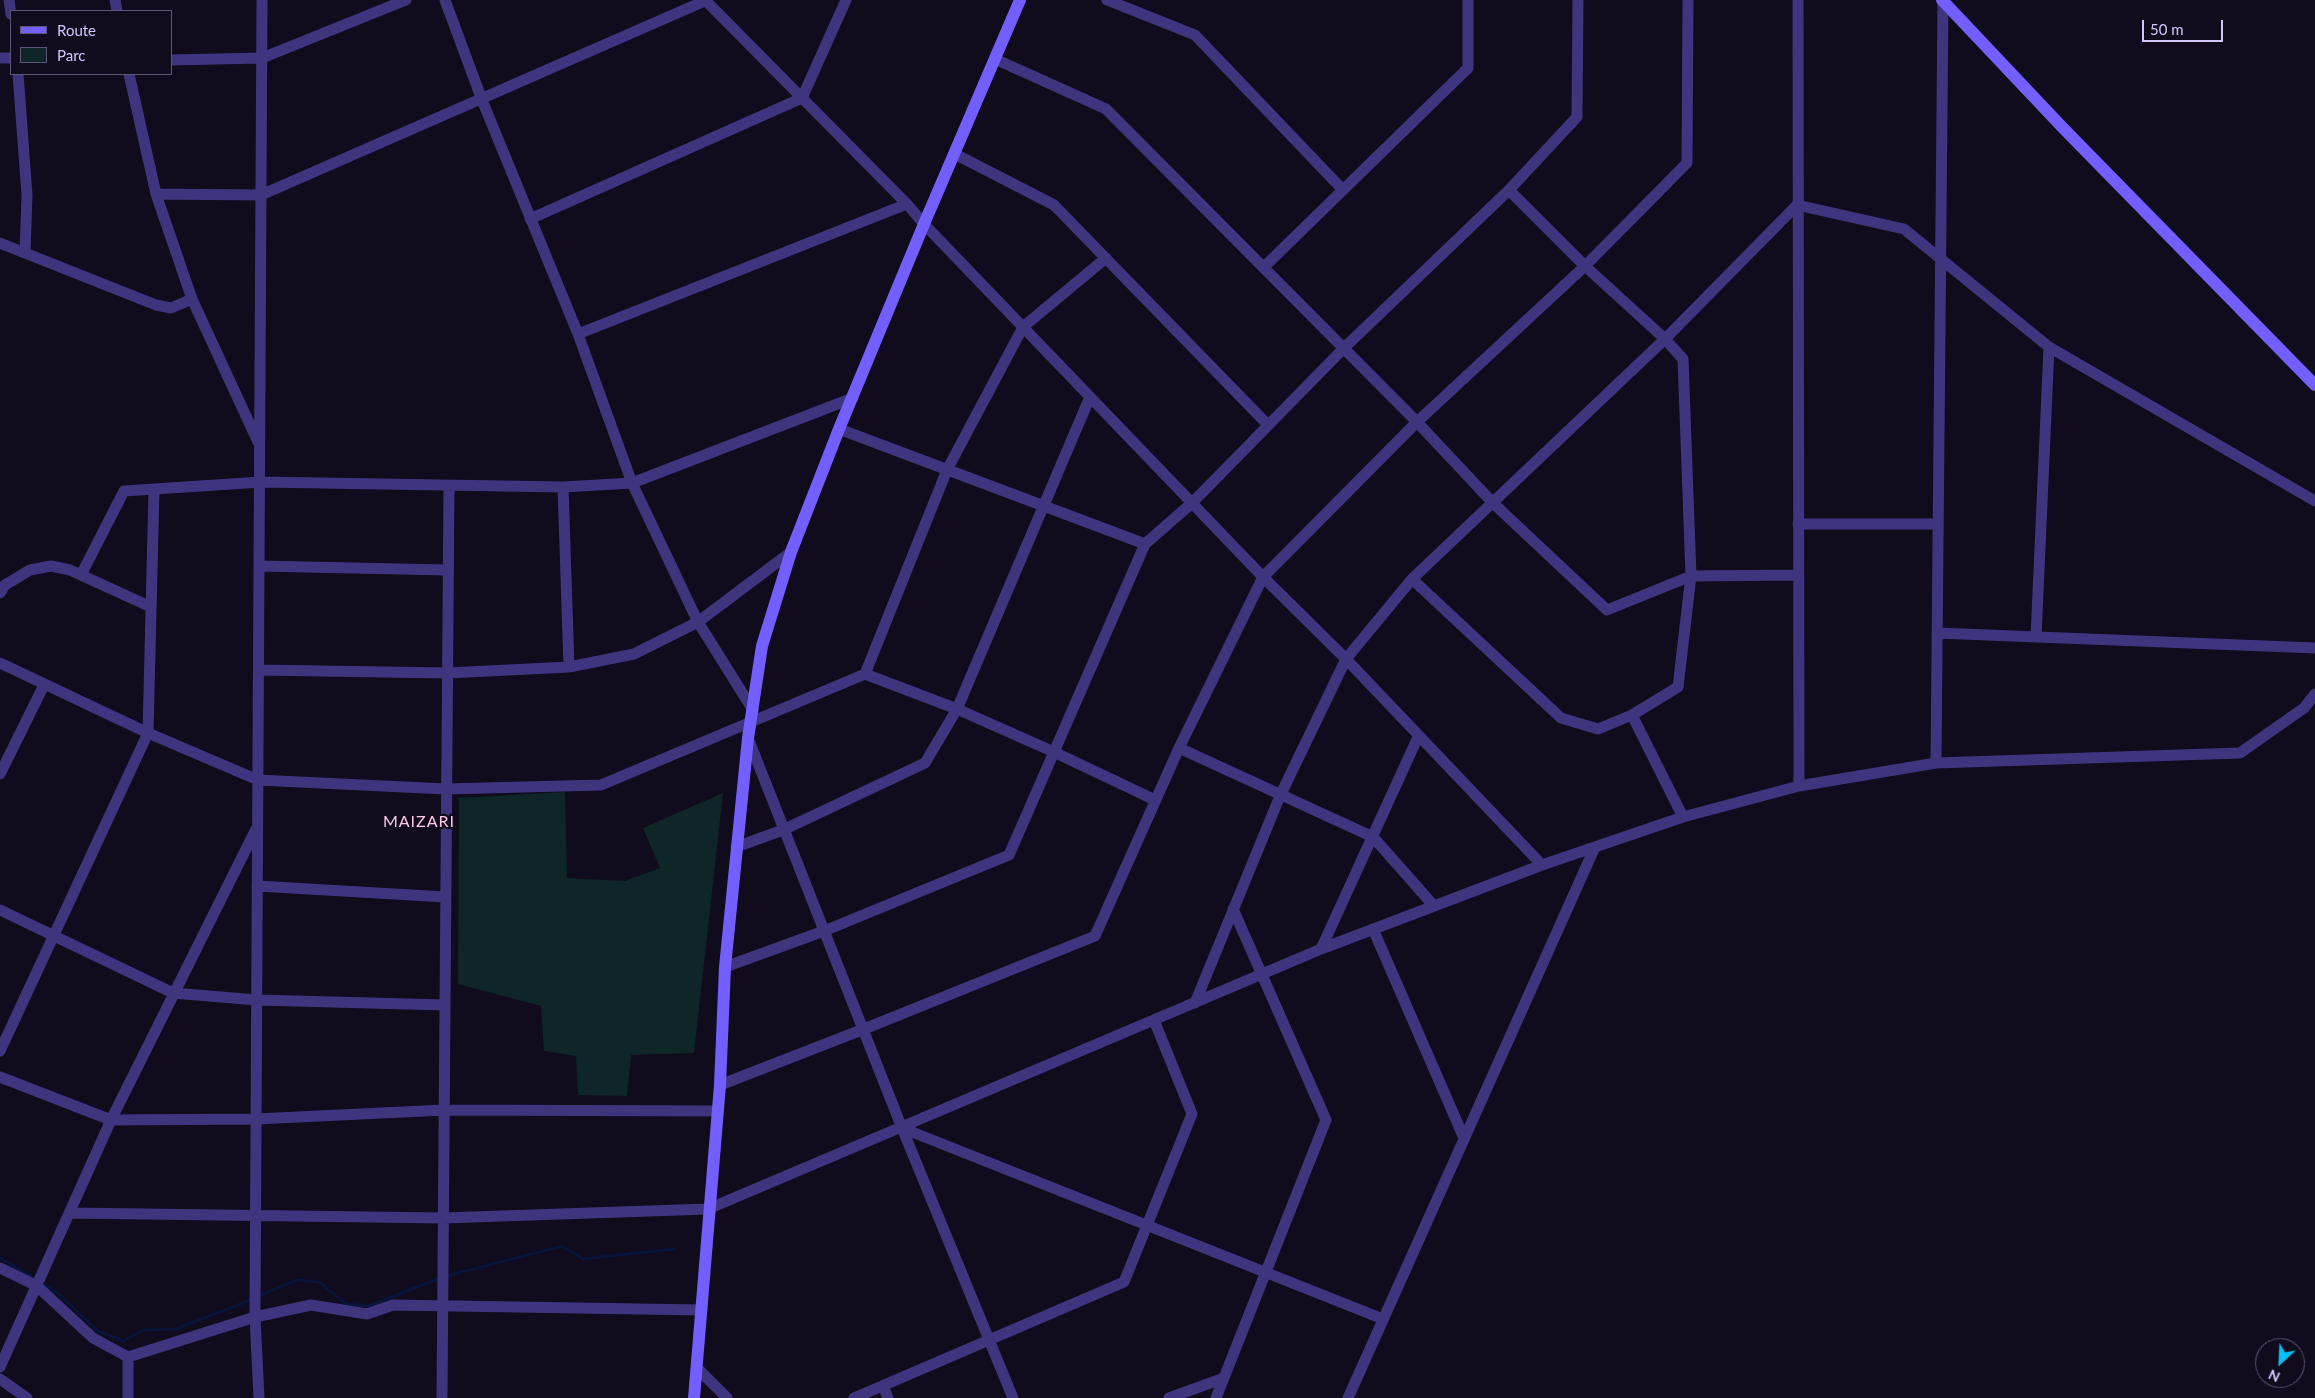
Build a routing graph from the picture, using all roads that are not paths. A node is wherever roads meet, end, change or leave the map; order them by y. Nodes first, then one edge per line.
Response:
1 (262, 0) edge
2 (406, 0) edge
3 (445, 0) edge
4 (706, 0) edge
5 (846, 0) edge
6 (1020, 0) edge
7 (1107, 0) edge
8 (1468, 0) edge
9 (1578, 0) edge
10 (1688, 0) edge
11 (1798, 0) edge
12 (1943, 0) edge
13 (262, 58) junction
14 (995, 59) junction
15 (172, 60) edge
16 (18, 75) edge
17 (129, 75) edge
18 (802, 98) junction
19 (482, 100) junction
20 (955, 154) junction
21 (1343, 190) junction
22 (1509, 190) junction
23 (156, 194) junction
24 (261, 195) junction
25 (907, 204) junction
26 (1797, 205) junction
27 (530, 219) junction
28 (924, 224) junction
29 (0, 243) edge
30 (25, 253) junction
31 (1106, 258) junction
32 (1941, 258) junction
33 (1585, 266) junction
34 (1264, 267) junction
35 (192, 299) junction
36 (1023, 328) junction
37 (578, 334) junction
38 (1665, 339) junction
39 (2049, 347) junction
40 (1344, 348) junction
41 (2315, 385) edge
42 (1090, 397) junction
43 (853, 398) junction
44 (1417, 422) junction
45 (1268, 425) junction
46 (839, 429) junction
47 (260, 446) junction
48 (947, 470) junction
49 (261, 482) junction
50 (632, 483) junction
51 (449, 486) junction
52 (563, 488) junction
53 (154, 490) junction
54 (2315, 501) edge
55 (1192, 503) junction
56 (1493, 503) junction
57 (1043, 504) junction
58 (1798, 524) junction
59 (1938, 524) junction
60 (1145, 544) junction
61 (791, 552) junction
62 (259, 566) junction
63 (448, 570) junction
64 (81, 575) junction
65 (1798, 575) junction
66 (1691, 576) junction
67 (1264, 577) junction
68 (1412, 579) junction
69 (0, 593) edge
70 (151, 607) junction
71 (698, 622) junction
72 (1937, 633) junction
73 (2036, 637) junction
74 (2315, 648) edge
75 (1346, 659) junction
76 (0, 663) edge
77 (569, 666) junction
78 (259, 670) junction
79 (447, 673) junction
80 (865, 674) junction
81 (44, 685) junction
82 (2315, 694) edge
83 (957, 709) junction
84 (753, 710) junction
85 (1632, 715) junction
86 (750, 724) junction
87 (148, 734) junction
88 (1418, 737) junction
89 (748, 738) junction
90 (1178, 748) junction
91 (1054, 752) junction
92 (1936, 763) junction
93 (0, 774) edge
94 (258, 780) junction
95 (1799, 786) junction
96 (446, 789) junction
97 (1280, 796) junction
98 (1155, 800) junction
99 (1683, 817) junction
100 (258, 825) junction
101 (783, 830) junction
102 (1373, 837) junction
103 (736, 847) junction
104 (1595, 847) junction
105 (1542, 865) junction
106 (257, 886) junction
107 (446, 897) junction
108 (1434, 906) junction
109 (1233, 909) junction
110 (0, 910) edge
111 (1373, 929) junction
112 (824, 932) junction
113 (54, 935) junction
114 (1321, 949) junction
115 (725, 967) junction
116 (1262, 974) junction
117 (173, 993) junction
118 (257, 1000) junction
119 (1195, 1003) junction
120 (445, 1005) junction
121 (1154, 1020) junction
122 (864, 1030) junction
123 (0, 1051) edge
124 (0, 1077) edge
125 (720, 1085) junction
126 (444, 1110) junction
127 (718, 1111) junction
128 (256, 1119) junction
129 (111, 1120) junction
130 (902, 1128) junction
131 (1464, 1138) junction
132 (708, 1209) junction
133 (70, 1213) junction
134 (256, 1217) junction
135 (443, 1218) junction
136 (1147, 1225) junction
137 (0, 1268) edge
138 (1265, 1272) junction
139 (37, 1286) junction
140 (442, 1307) junction
141 (702, 1310) junction
142 (255, 1317) junction
143 (1383, 1319) junction
144 (988, 1338) junction
145 (128, 1357) junction
146 (0, 1367) edge
147 (697, 1368) junction
148 (1224, 1378) junction
149 (0, 1379) edge
150 (883, 1386) junction
151 (26, 1398) edge
152 (128, 1398) edge
153 (259, 1398) edge
154 (442, 1398) edge
155 (694, 1398) edge
156 (727, 1398) edge
157 (854, 1398) edge
158 (888, 1398) edge
159 (1013, 1398) edge
160 (1169, 1398) edge
161 (1216, 1398) edge
162 (1348, 1398) edge

1 - 13 street
2 - 13 street
3 - 19 street
4 - 18 street
4 - 19 street
5 - 18 street
6 - 14 main road
7 - 21 street
8 - 21 street
9 - 22 street
10 - 33 street
11 - 26 street
12 - 32 street
12 - 41 main road
13 - 15 street
13 - 24 street
14 - 20 main road
14 - 34 street
16 - 30 street
17 - 23 street
18 - 25 street
18 - 27 street
19 - 24 street
19 - 27 street
20 - 28 main road
20 - 31 street
21 - 34 street
22 - 33 street
22 - 40 street
23 - 24 street
23 - 35 street
24 - 47 street
25 - 28 street
25 - 37 street
26 - 32 street
26 - 38 street
26 - 58 street
27 - 37 street
28 - 36 street
28 - 43 main road
29 - 30 street
30 - 35 street
31 - 36 street
31 - 45 street
32 - 39 street
32 - 59 street
33 - 38 street
33 - 44 street
34 - 40 street
35 - 47 street
36 - 42 street
36 - 48 street
37 - 50 street
38 - 56 street
38 - 66 street
39 - 54 street
39 - 73 street
40 - 44 street
40 - 45 street
42 - 55 street
42 - 57 street
43 - 46 main road
43 - 50 street
44 - 56 street
44 - 67 street
45 - 55 street
46 - 48 street
46 - 61 main road
47 - 49 street
48 - 57 street
48 - 80 street
49 - 51 street
49 - 53 street
49 - 62 street
50 - 52 street
50 - 71 street
51 - 52 street
51 - 63 street
52 - 77 street
53 - 64 street
53 - 70 street
55 - 60 street
55 - 67 street
56 - 66 street
56 - 68 street
57 - 60 street
57 - 83 street
58 - 59 street
58 - 65 street
59 - 72 street
60 - 91 street
61 - 71 street
61 - 84 main road
62 - 63 street
62 - 78 street
63 - 79 street
64 - 69 street
64 - 70 street
65 - 66 street
65 - 95 street
66 - 85 street
67 - 75 street
67 - 90 street
68 - 75 street
68 - 85 street
70 - 87 street
71 - 77 street
71 - 84 street
72 - 73 street
72 - 92 street
73 - 74 street
75 - 88 street
75 - 97 street
76 - 81 street
77 - 79 street
78 - 79 street
78 - 94 street
79 - 96 street
80 - 83 street
80 - 86 street
81 - 87 street
81 - 93 street
82 - 92 street
83 - 91 street
83 - 101 street
84 - 86 main road
85 - 99 street
86 - 89 main road
86 - 96 street
87 - 94 street
87 - 113 street
88 - 102 street
88 - 105 street
89 - 101 street
89 - 103 main road
90 - 97 street
90 - 98 street
91 - 98 street
91 - 112 street
92 - 95 street
94 - 96 street
94 - 100 street
95 - 99 street
96 - 107 street
97 - 102 street
97 - 109 street
98 - 122 street
99 - 104 street
100 - 106 street
100 - 117 street
101 - 103 street
101 - 112 street
102 - 108 street
102 - 114 street
103 - 115 main road
104 - 105 street
104 - 131 street
105 - 108 street
106 - 107 street
106 - 118 street
107 - 120 street
108 - 111 street
109 - 116 street
109 - 119 street
110 - 113 street
111 - 114 street
111 - 131 street
112 - 115 street
112 - 122 street
113 - 117 street
113 - 123 street
114 - 116 street
115 - 125 main road
116 - 119 street
116 - 138 street
117 - 118 street
117 - 129 street
118 - 120 street
118 - 128 street
119 - 121 street
120 - 126 street
121 - 130 street
121 - 136 street
122 - 125 street
122 - 130 street
124 - 129 street
125 - 127 main road
126 - 127 street
126 - 128 street
126 - 135 street
127 - 132 main road
128 - 129 street
128 - 134 street
129 - 133 street
130 - 132 street
130 - 136 street
130 - 144 street
131 - 143 street
132 - 135 street
132 - 141 main road
133 - 134 street
133 - 139 street
134 - 135 street
134 - 142 street
135 - 140 street
136 - 138 street
136 - 144 street
137 - 139 street
138 - 143 street
138 - 148 street
139 - 145 street
139 - 146 street
140 - 141 street
140 - 142 street
140 - 154 street
141 - 147 main road
142 - 145 street
142 - 153 street
143 - 162 street
144 - 150 street
144 - 159 street
145 - 152 street
147 - 155 main road
147 - 156 street
148 - 160 street
148 - 161 street
149 - 151 street
150 - 157 street
150 - 158 street

